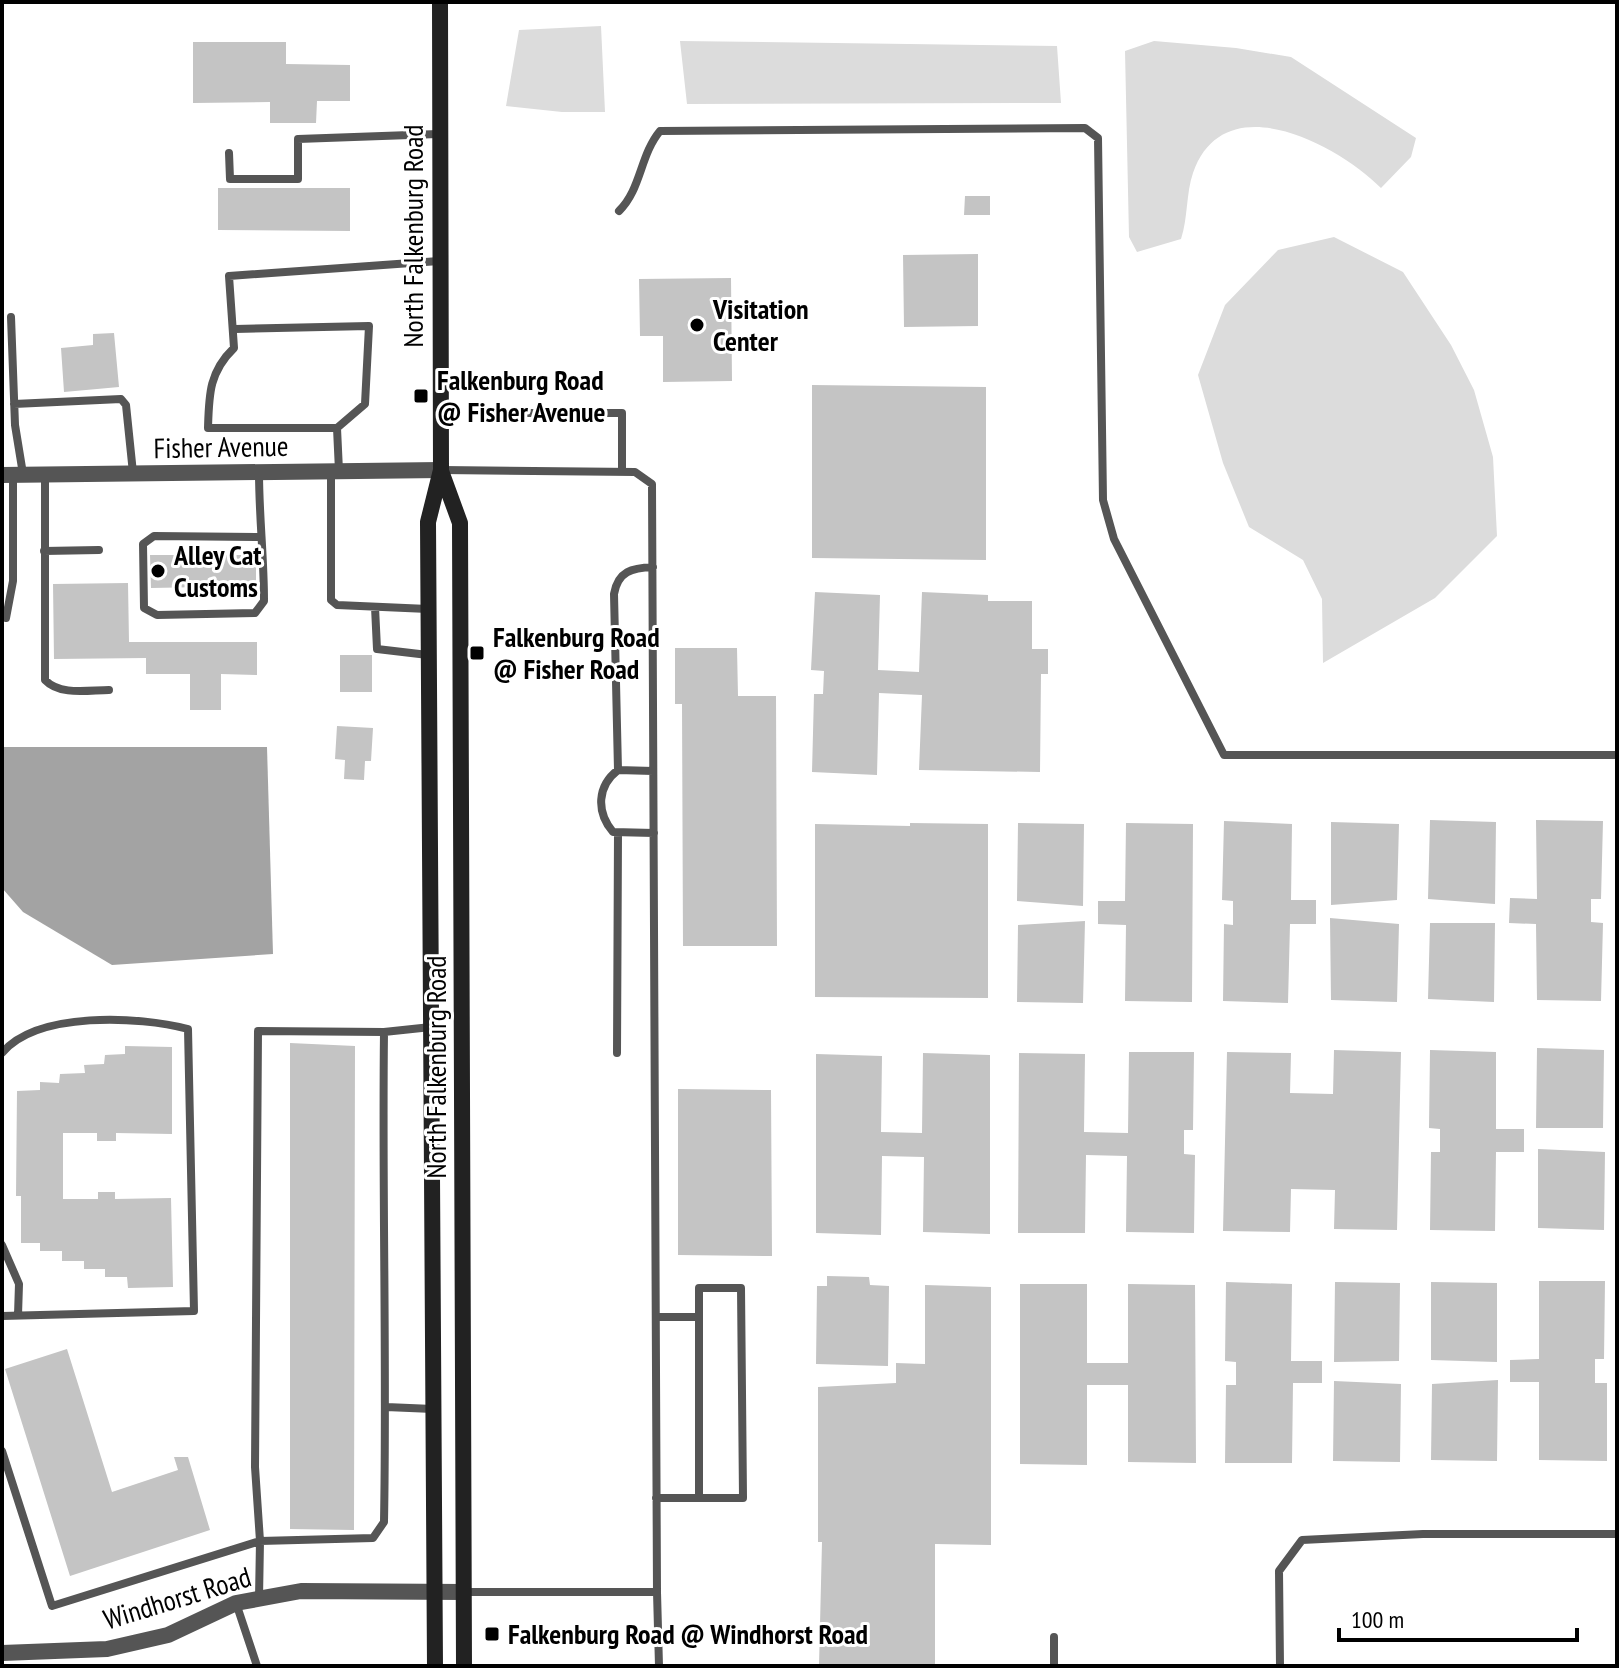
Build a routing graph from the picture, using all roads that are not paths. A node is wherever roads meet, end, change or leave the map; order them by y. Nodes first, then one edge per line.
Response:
1 (440, 2) edge
2 (438, 134) junction
3 (229, 153) dead end
4 (619, 211) dead end
5 (439, 261) junction
6 (11, 317) dead end
7 (235, 329) junction
8 (14, 404) junction
9 (522, 413) dead end
10 (337, 428) junction
11 (441, 470) junction
12 (259, 472) junction
13 (335, 472) junction
14 (622, 472) junction
15 (133, 474) junction
16 (13, 475) edge
17 (45, 475) junction
18 (259, 537) junction
19 (99, 550) dead end
20 (44, 551) junction
21 (653, 567) junction
22 (375, 607) junction
23 (429, 609) junction
24 (6, 618) dead end
25 (429, 655) junction
26 (109, 690) dead end
27 (1617, 755) edge
28 (618, 770) junction
29 (653, 771) junction
30 (618, 833) junction
31 (654, 833) junction
32 (431, 1027) junction
33 (462, 1027) junction
34 (384, 1032) junction
35 (2, 1053) edge
36 (617, 1053) dead end
37 (2, 1245) edge
38 (18, 1315) junction
39 (2, 1316) edge
40 (656, 1317) junction
41 (699, 1317) junction
42 (386, 1407) junction
43 (433, 1409) junction
44 (2, 1451) edge
45 (656, 1498) junction
46 (699, 1498) junction
47 (1617, 1534) edge
48 (260, 1541) junction
49 (434, 1592) junction
50 (464, 1592) junction
51 (657, 1592) junction
52 (259, 1599) junction
53 (236, 1603) junction
54 (1054, 1637) dead end
55 (2, 1653) edge
56 (257, 1666) edge
57 (435, 1666) edge
58 (464, 1666) edge
59 (659, 1666) edge
60 (1054, 1666) edge
61 (1280, 1666) edge

1 - 2 street, North Falkenburg Road
2 - 3 lane
2 - 5 street, North Falkenburg Road
4 - 27 lane
5 - 7 lane
5 - 11 street, North Falkenburg Road
6 - 8 lane
7 - 10 lane
7 - 10 lane
8 - 15 lane
8 - 16 lane
9 - 14 lane
10 - 13 lane
11 - 13 street, Fisher Avenue
11 - 14 lane
11 - 23 street, North Falkenburg Road
11 - 33 street, North Falkenburg Road
12 - 13 street, Fisher Avenue
12 - 15 street, Fisher Avenue
12 - 18 lane
13 - 22 lane
14 - 21 lane
15 - 17 street, Fisher Avenue
16 - 17 street, Fisher Avenue
16 - 24 lane
17 - 20 lane
18 - 18 lane
19 - 20 lane
20 - 26 lane
21 - 28 lane
21 - 29 lane
22 - 23 lane
22 - 25 lane
23 - 25 street, North Falkenburg Road
25 - 32 street, North Falkenburg Road
28 - 29 lane
28 - 30 lane
29 - 31 lane
30 - 31 lane
30 - 36 lane
31 - 40 lane
32 - 33 street
32 - 34 lane
32 - 43 street, North Falkenburg Road
33 - 50 street, North Falkenburg Road
34 - 42 lane
34 - 48 lane
35 - 38 lane
37 - 38 lane
38 - 39 lane
40 - 41 lane
40 - 45 lane
41 - 46 lane
41 - 46 lane
42 - 43 lane
42 - 48 lane
43 - 49 street, North Falkenburg Road
44 - 48 lane
45 - 46 lane
45 - 51 lane
47 - 61 lane
48 - 52 lane
49 - 50 street, Windhorst Road
49 - 52 street, Windhorst Road
49 - 57 street, North Falkenburg Road
50 - 51 lane
50 - 58 street, North Falkenburg Road
51 - 59 lane
52 - 53 street, Windhorst Road
53 - 55 street, Windhorst Road
53 - 56 lane
54 - 60 lane

